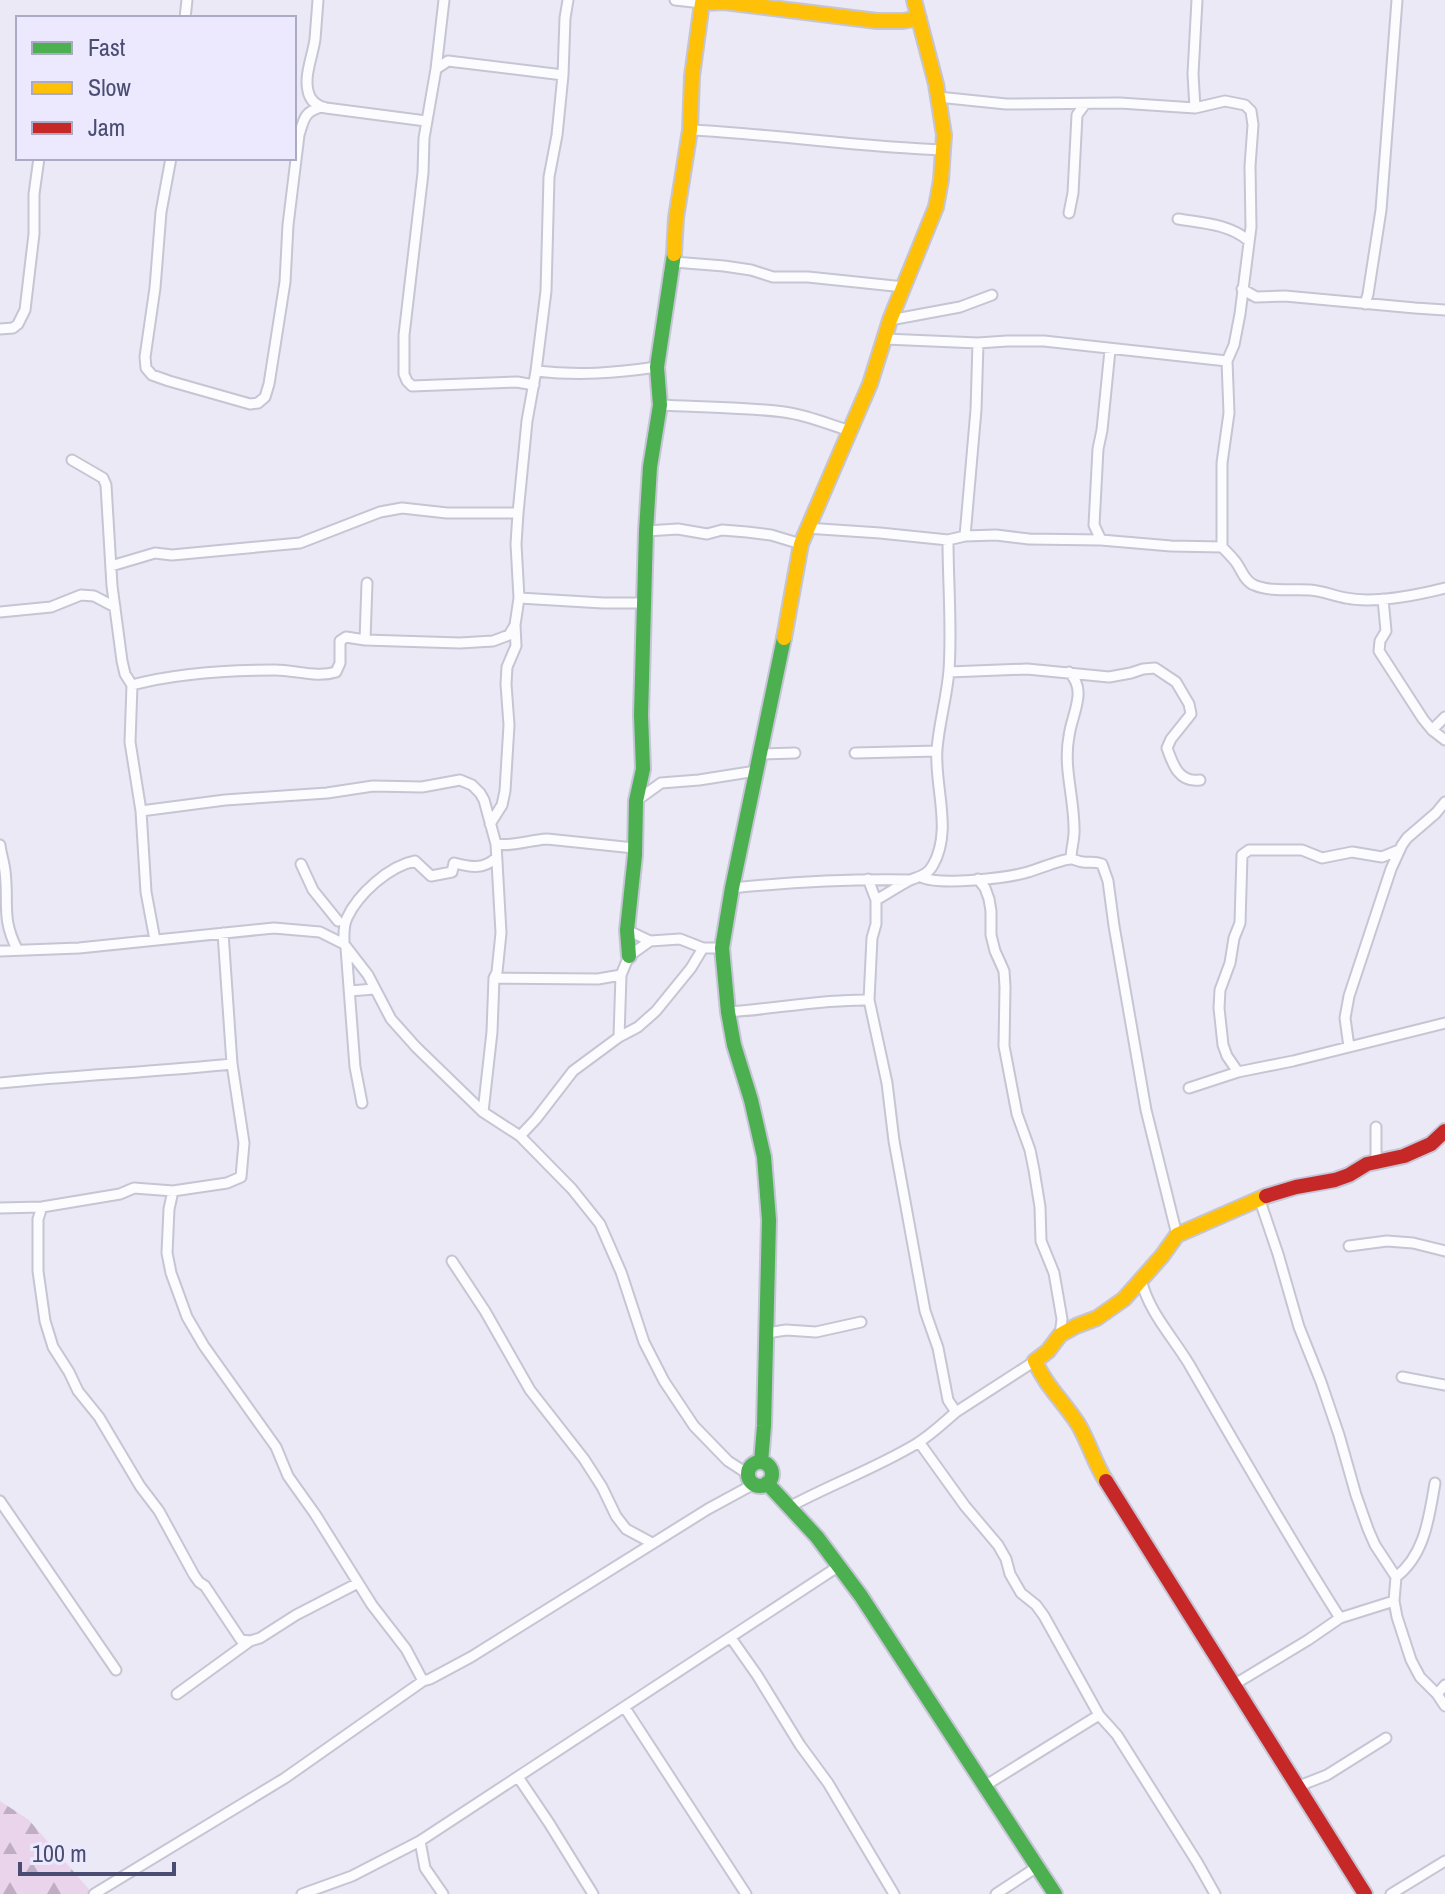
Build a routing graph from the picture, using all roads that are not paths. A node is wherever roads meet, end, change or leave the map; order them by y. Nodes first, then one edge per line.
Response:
1 (318, 0) edge
2 (444, 0) edge
3 (568, 0) edge
4 (675, 0) edge
5 (914, 0) edge
6 (1197, 0) edge
7 (1397, 0) edge
8 (702, 3) junction
9 (919, 18) junction
10 (438, 53) junction
11 (448, 61) junction
12 (436, 69) junction
13 (563, 75) junction
14 (938, 97) junction
15 (1066, 103) junction
16 (1085, 104) junction
17 (321, 107) junction
18 (1195, 108) junction
19 (1077, 115) junction
20 (426, 121) junction
21 (690, 130) junction
22 (944, 150) junction
23 (39, 160) edge
24 (171, 160) edge
25 (1069, 213) dead end
26 (1178, 219) dead end
27 (1251, 227) junction
28 (1239, 232) junction
29 (1249, 241) junction
30 (674, 262) junction
31 (904, 287) junction
32 (1242, 289) junction
33 (992, 295) dead end
34 (1256, 297) junction
35 (1365, 304) junction
36 (1445, 310) edge
37 (1240, 314) junction
38 (890, 320) junction
39 (0, 329) edge
40 (885, 339) junction
41 (978, 343) junction
42 (1110, 350) junction
43 (1227, 361) junction
44 (657, 367) junction
45 (536, 371) junction
46 (534, 385) junction
47 (660, 405) junction
48 (850, 431) junction
49 (72, 460) dead end
50 (518, 513) junction
51 (1094, 525) junction
52 (806, 528) junction
53 (646, 531) junction
54 (965, 536) junction
55 (948, 540) junction
56 (1082, 540) junction
57 (1101, 540) junction
58 (801, 544) junction
59 (1222, 547) junction
60 (111, 566) junction
61 (367, 583) dead end
62 (1445, 588) edge
63 (519, 598) junction
64 (1383, 599) junction
65 (644, 603) junction
66 (115, 607) junction
67 (0, 612) edge
68 (515, 625) junction
69 (365, 640) junction
70 (949, 672) junction
71 (1069, 672) junction
72 (132, 685) junction
73 (1445, 717) edge
74 (1432, 730) junction
75 (1445, 740) edge
76 (937, 751) junction
77 (795, 753) dead end
78 (855, 753) dead end
79 (760, 754) junction
80 (643, 769) junction
81 (756, 771) junction
82 (1200, 780) dead end
83 (661, 783) junction
84 (636, 801) junction
85 (1445, 802) edge
86 (141, 811) junction
87 (1441, 814) edge
88 (490, 824) junction
89 (0, 845) edge
90 (634, 848) junction
91 (1399, 850) junction
92 (498, 851) junction
93 (1071, 859) junction
94 (935, 862) junction
95 (301, 864) dead end
96 (921, 877) junction
97 (868, 879) junction
98 (978, 879) junction
99 (910, 880) junction
100 (942, 881) junction
101 (732, 888) junction
102 (876, 900) junction
103 (343, 919) junction
104 (627, 930) junction
105 (320, 932) junction
106 (223, 933) junction
107 (155, 940) junction
108 (650, 941) junction
109 (345, 946) junction
110 (703, 948) junction
111 (722, 948) junction
112 (17, 949) junction
113 (0, 951) edge
114 (629, 956) junction
115 (621, 975) junction
116 (494, 978) junction
117 (374, 989) junction
118 (350, 991) junction
119 (869, 1000) junction
120 (728, 1012) junction
121 (1445, 1023) edge
122 (619, 1037) junction
123 (1349, 1047) junction
124 (232, 1064) junction
125 (1238, 1072) junction
126 (0, 1083) edge
127 (1189, 1088) dead end
128 (362, 1103) dead end
129 (483, 1112) junction
130 (1376, 1127) dead end
131 (1445, 1131) edge
132 (520, 1136) junction
133 (1376, 1162) junction
134 (173, 1191) junction
135 (1259, 1198) junction
136 (42, 1207) junction
137 (0, 1208) edge
138 (1177, 1235) junction
139 (1349, 1246) dead end
140 (1445, 1251) edge
141 (452, 1261) dead end
142 (1141, 1279) junction
143 (861, 1322) dead end
144 (767, 1333) junction
145 (1060, 1335) junction
146 (1035, 1361) junction
147 (1402, 1377) dead end
148 (1445, 1385) edge
149 (956, 1412) junction
150 (919, 1442) junction
151 (761, 1462) junction
152 (756, 1480) junction
153 (1435, 1483) dead end
154 (0, 1501) edge
155 (791, 1506) junction
156 (652, 1543) junction
157 (839, 1566) junction
158 (1396, 1577) junction
159 (358, 1583) junction
160 (1394, 1601) junction
161 (1340, 1618) junction
162 (731, 1638) junction
163 (250, 1641) junction
164 (116, 1670) dead end
165 (423, 1681) junction
166 (1235, 1684) junction
167 (1445, 1685) edge
168 (177, 1694) dead end
169 (1437, 1694) junction
170 (1445, 1706) edge
171 (625, 1708) junction
172 (1099, 1715) junction
173 (1386, 1738) dead end
174 (518, 1777) junction
175 (1299, 1786) junction
176 (983, 1787) junction
177 (420, 1841) junction
178 (1445, 1861) edge
179 (1037, 1867) junction
180 (94, 1894) edge
181 (302, 1894) edge
182 (443, 1894) edge
183 (593, 1894) edge
184 (746, 1894) edge
185 (894, 1894) edge
186 (996, 1894) edge
187 (1055, 1894) edge
188 (1215, 1894) edge
189 (1365, 1894) edge
190 (1391, 1894) edge

1 - 17 street
2 - 10 street
3 - 13 street
4 - 8 street
5 - 9 street
6 - 18 street
7 - 35 street
8 - 9 street
8 - 21 street
9 - 14 street
10 - 11 street
10 - 12 street
11 - 12 street
11 - 13 street
12 - 20 street
13 - 45 street
14 - 15 street
14 - 22 street
15 - 16 street
15 - 19 street
16 - 18 street
16 - 19 street
17 - 20 street
17 - 24 street
18 - 27 street
19 - 25 street
20 - 46 street
21 - 22 street
21 - 30 street
22 - 31 street
23 - 39 street
26 - 28 street
27 - 28 street
27 - 29 street
28 - 29 street
29 - 32 street
30 - 31 street
30 - 44 street
31 - 38 street
32 - 34 street
32 - 37 street
33 - 38 street
34 - 35 street
34 - 37 street
35 - 36 street
37 - 43 street
38 - 40 street
40 - 41 street
40 - 48 street
41 - 42 street
41 - 54 street
42 - 43 street
42 - 51 street
43 - 59 street
44 - 45 street
44 - 47 street
45 - 46 street
46 - 50 street
47 - 48 street
47 - 53 street
48 - 52 street
49 - 60 street
50 - 60 street
50 - 63 street
51 - 56 street
51 - 57 street
52 - 55 street
52 - 58 street
53 - 58 street
53 - 65 street
54 - 55 street
54 - 56 street
55 - 70 street
56 - 57 street
57 - 59 street
58 - 79 street
59 - 64 street
60 - 66 street
61 - 69 street
62 - 64 street
63 - 65 street
63 - 68 street
64 - 74 street
65 - 80 street
66 - 67 street
66 - 72 street
68 - 69 street
68 - 88 street
69 - 72 street
70 - 71 street
70 - 76 street
71 - 82 street
71 - 93 street
72 - 86 street
73 - 74 street
74 - 75 street
76 - 78 street
76 - 94 street
77 - 79 street
79 - 81 street
80 - 83 street
80 - 84 street
81 - 83 street
81 - 101 street
83 - 84 street
84 - 90 street
85 - 87 street
86 - 88 street
86 - 107 street
87 - 91 street
88 - 92 street
89 - 112 street
90 - 92 street
90 - 104 street
91 - 123 street
91 - 125 street
92 - 103 street
92 - 116 street
93 - 98 street
93 - 138 street
94 - 96 street
94 - 100 street
95 - 103 street
96 - 99 street
96 - 100 street
97 - 99 street
97 - 101 street
97 - 102 street
98 - 100 street
98 - 145 street
99 - 102 street
101 - 111 street
102 - 119 street
103 - 105 street
103 - 109 street
104 - 108 street
104 - 114 street
105 - 106 street
105 - 109 street
106 - 107 street
106 - 124 street
107 - 112 street
108 - 110 street
108 - 114 street
109 - 117 street
109 - 118 street
110 - 111 street
110 - 122 street
111 - 120 street
112 - 113 street
114 - 115 street
115 - 116 street
115 - 122 street
116 - 129 street
117 - 118 street
117 - 129 street
118 - 128 street
119 - 120 street
119 - 149 street
120 - 144 street
121 - 123 street
122 - 132 street
123 - 125 street
124 - 126 street
124 - 134 street
125 - 127 street
129 - 132 street
130 - 133 street
131 - 133 street
132 - 152 street
133 - 135 street
134 - 136 street
134 - 159 street
135 - 138 street
135 - 158 street
136 - 137 street
136 - 163 street
138 - 142 street
139 - 140 street
141 - 156 street
142 - 145 street
142 - 161 street
143 - 144 street
144 - 151 street
145 - 146 street
146 - 149 street
146 - 166 street
147 - 148 street
149 - 150 street
150 - 155 street
150 - 172 street
151 - 152 street
151 - 152 street
152 - 155 street
152 - 156 street
153 - 158 street
154 - 164 street
155 - 157 street
156 - 165 street
157 - 162 street
157 - 176 street
158 - 160 street
159 - 163 street
159 - 165 street
160 - 161 street
160 - 169 street
161 - 166 street
162 - 171 street
162 - 185 street
163 - 168 street
165 - 180 street
166 - 175 street
167 - 169 street
169 - 170 street
171 - 174 street
171 - 184 street
172 - 176 street
172 - 188 street
173 - 175 street
174 - 177 street
174 - 183 street
175 - 189 street
176 - 179 street
177 - 181 street
177 - 182 street
178 - 190 street
179 - 186 street
179 - 187 street

